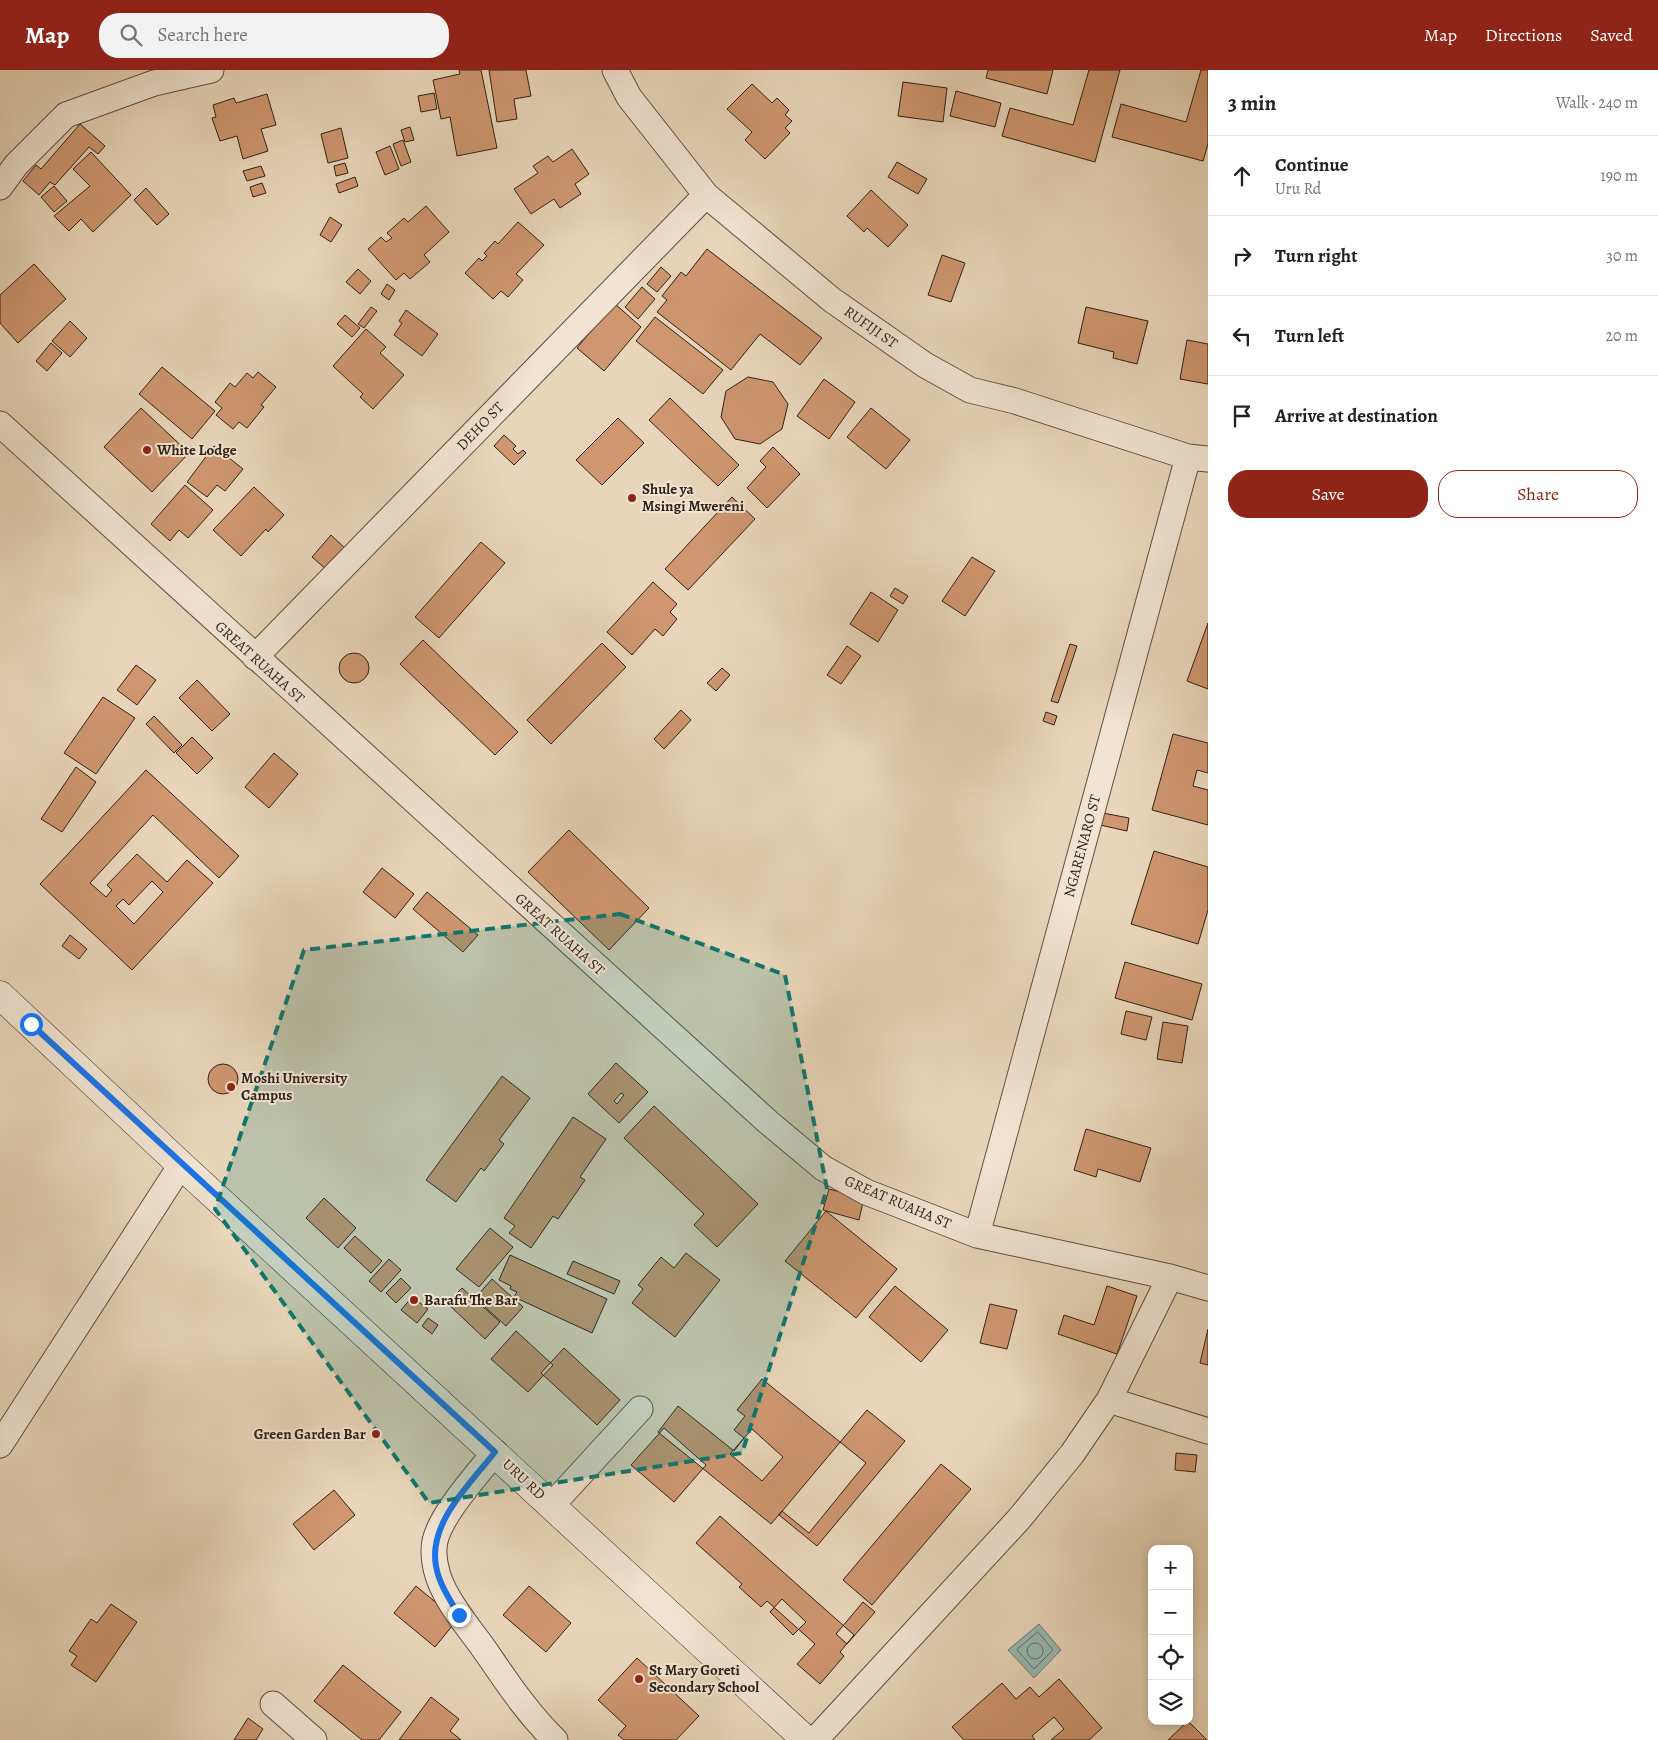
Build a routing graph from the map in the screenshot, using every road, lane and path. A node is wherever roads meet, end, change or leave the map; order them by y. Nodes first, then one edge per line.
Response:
1 (211, 70) edge
2 (615, 70) edge
3 (0, 187) edge
4 (706, 195) junction
5 (0, 424) edge
6 (1198, 458) edge
7 (255, 657) junction
8 (0, 995) edge
9 (181, 1165) junction
10 (977, 1235) junction
11 (1170, 1277) junction
12 (1208, 1288) edge
13 (1109, 1400) junction
14 (640, 1409) dead end
15 (1208, 1431) edge
16 (0, 1445) edge
17 (495, 1452) junction
18 (552, 1505) junction
19 (273, 1704) dead end
20 (314, 1740) edge
21 (555, 1740) edge
22 (806, 1740) edge
23 (815, 1740) edge

1 - 3 street
2 - 4 street, RUFIJI ST
4 - 6 street, RUFIJI ST
4 - 7 street, DEHO ST
5 - 7 street, GREAT RUAHA ST
6 - 10 street, NGARENARO ST
7 - 10 street, GREAT RUAHA ST
8 - 9 street, URU RD
9 - 16 street
9 - 17 street, URU RD
10 - 11 street, GREAT RUAHA ST
11 - 12 street, GREAT RUAHA ST
11 - 13 street
13 - 15 street
13 - 23 street
14 - 18 street
17 - 18 street, URU RD
17 - 21 street
18 - 22 street, URU RD
19 - 20 street

